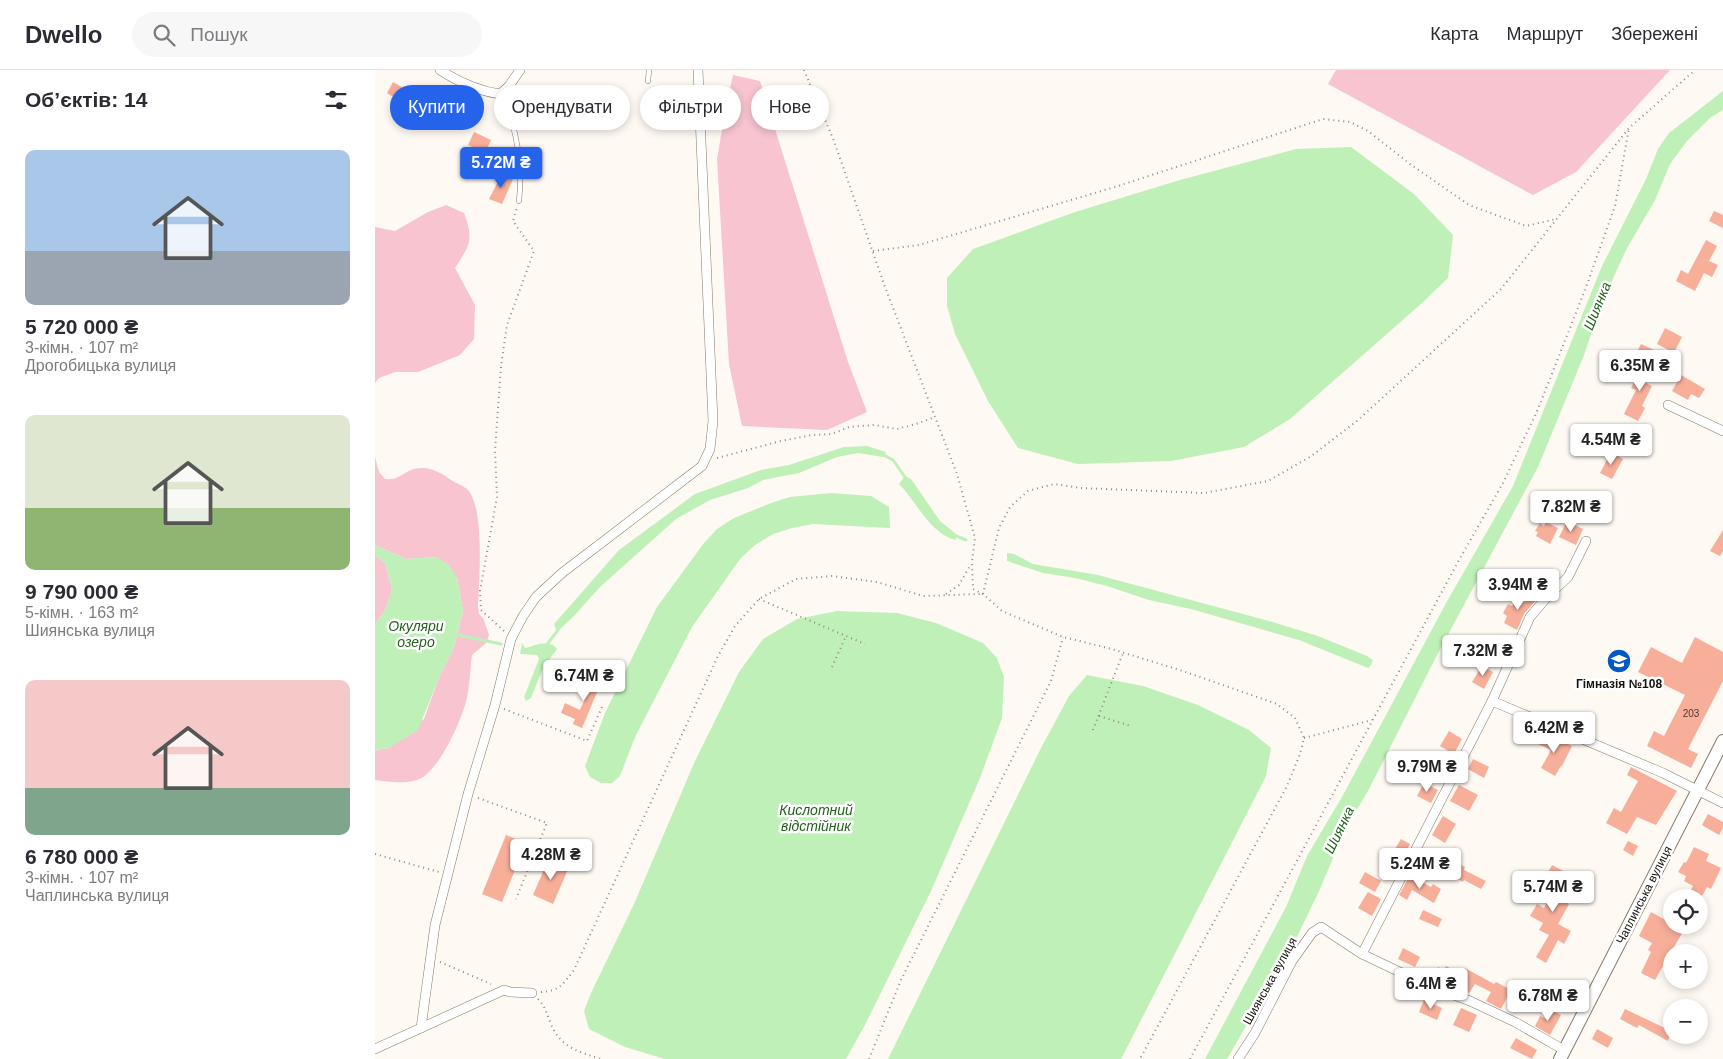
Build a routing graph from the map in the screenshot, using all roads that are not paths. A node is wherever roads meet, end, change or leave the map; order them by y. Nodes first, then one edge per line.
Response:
1 (440, 70) edge
2 (521, 70) edge
3 (649, 70) edge
4 (698, 70) edge
5 (648, 80) dead end
6 (510, 85) edge
7 (494, 93) edge
8 (513, 130) edge
9 (519, 201) road end
10 (1668, 405) dead end
11 (1723, 431) edge
12 (1586, 542) dead end
13 (1492, 701) junction
14 (1723, 741) edge
15 (1698, 790) junction
16 (1723, 803) edge
17 (1363, 954) junction
18 (532, 993) road end
19 (421, 1028) junction
20 (375, 1050) edge
21 (1562, 1054) edge
22 (1238, 1059) edge

1 - 7 street
2 - 6 street
3 - 5 lane
4 - 19 street
8 - 9 lane
10 - 11 street
12 - 13 street
13 - 15 street
13 - 17 street
14 - 15 street, Чаплинська вулиця
15 - 16 street
15 - 21 street, Чаплинська вулиця
17 - 21 street, Чаплинська вулиця
17 - 22 street, Шиянська вулиця
18 - 19 street
19 - 20 street

